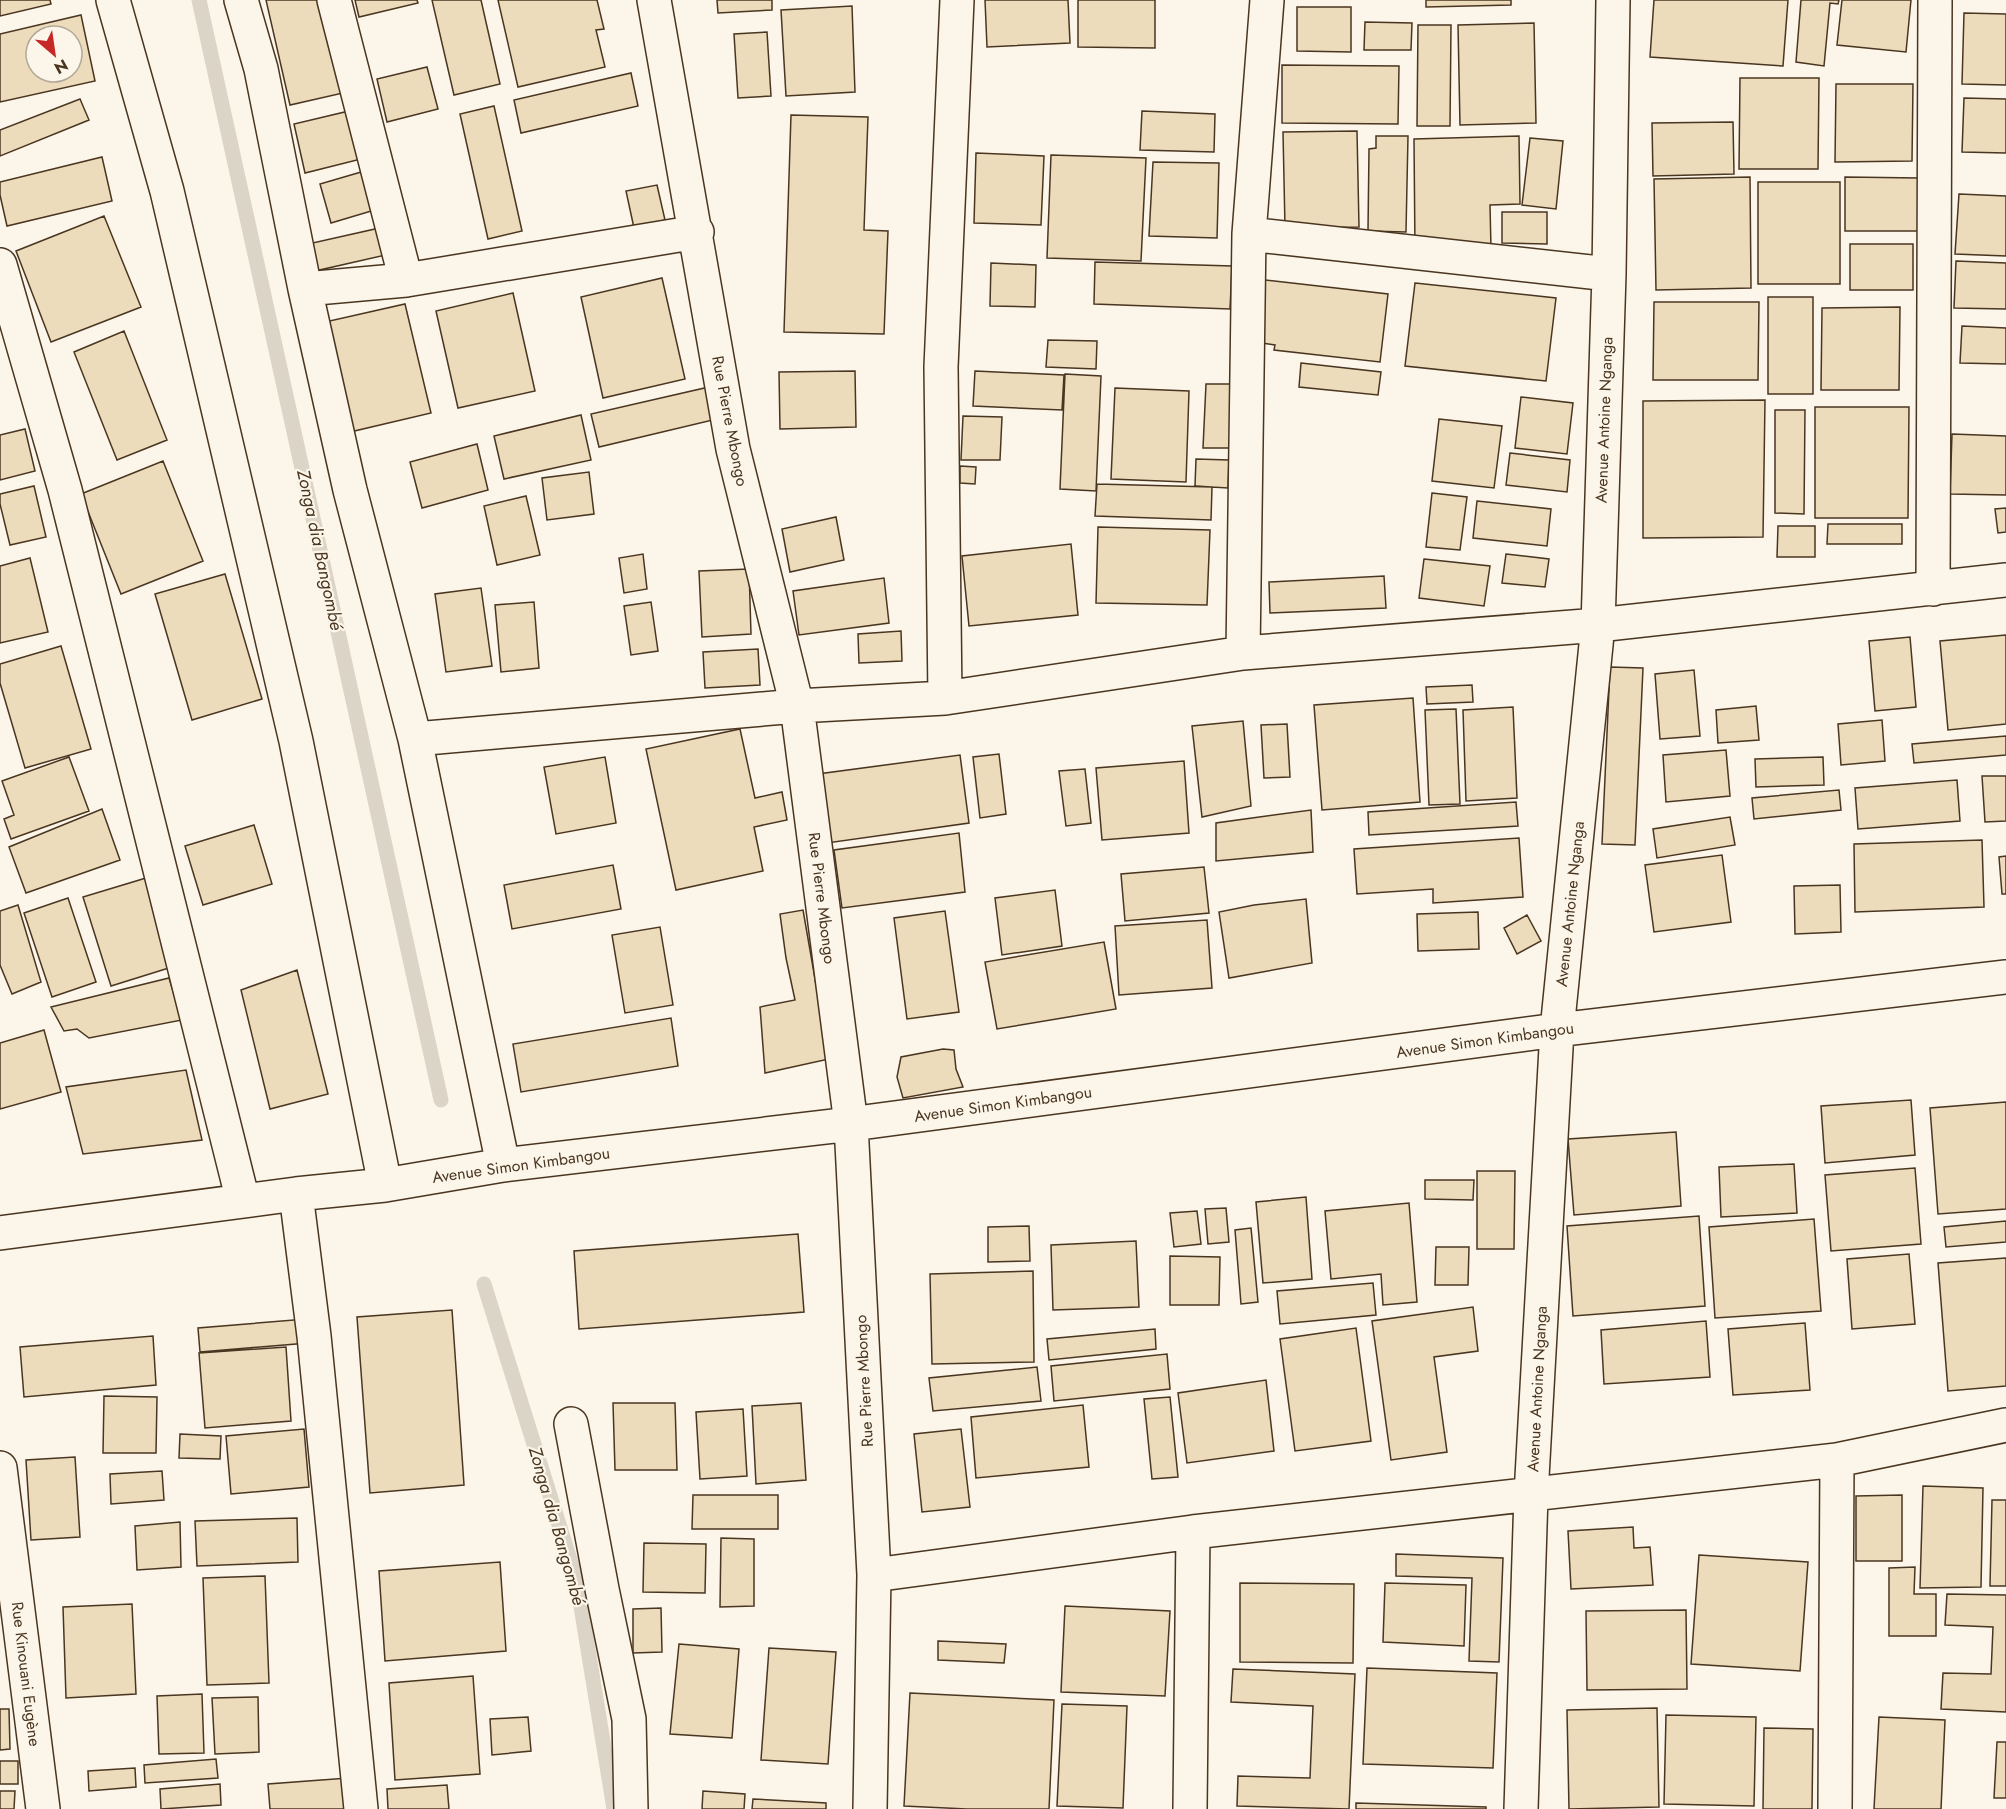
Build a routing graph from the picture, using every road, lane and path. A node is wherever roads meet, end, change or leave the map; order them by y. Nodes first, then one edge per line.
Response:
1 (113, 0) edge
2 (241, 0) edge
3 (334, 0) edge
4 (654, 0) edge
5 (957, 0) edge
6 (1267, 0) edge
7 (1612, 0) edge
8 (1935, 0) edge
9 (697, 232) junction
10 (1250, 234) junction
11 (0, 265) edge
12 (1609, 274) junction
13 (406, 280) junction
14 (305, 289) junction
15 (2006, 580) edge
16 (1933, 589) junction
17 (1598, 625) junction
18 (1243, 652) junction
19 (945, 698) junction
20 (797, 706) junction
21 (415, 739) junction
22 (2006, 977) edge
23 (1557, 1030) junction
24 (851, 1124) junction
25 (503, 1165) junction
26 (385, 1185) junction
27 (297, 1194) junction
28 (243, 1201) junction
29 (0, 1233) edge
30 (571, 1424) dead end
31 (2006, 1425) edge
32 (1837, 1460) junction
33 (0, 1468) edge
34 (1532, 1495) junction
35 (1193, 1532) junction
36 (874, 1575) junction
37 (43, 1809) edge
38 (361, 1809) edge
39 (631, 1809) edge
40 (870, 1809) edge
41 (1190, 1809) edge
42 (1521, 1809) edge
43 (1835, 1809) edge

1 - 26 street
2 - 14 street
3 - 13 street
4 - 9 street, Rue Pierre Mbongo
5 - 19 street
6 - 10 street
7 - 12 street, Avenue Antoine Nganga
8 - 16 street
9 - 13 street
9 - 20 street, Rue Pierre Mbongo
10 - 12 street
10 - 18 street
11 - 28 street
12 - 17 street, Avenue Antoine Nganga
13 - 14 street
14 - 21 street
15 - 16 street
16 - 17 street
17 - 18 street
17 - 23 street, Avenue Antoine Nganga
18 - 19 street
19 - 20 street
20 - 21 street
20 - 24 street, Rue Pierre Mbongo
21 - 25 street
22 - 23 street, Avenue Simon Kimbangou
23 - 24 street, Avenue Simon Kimbangou
23 - 34 street, Avenue Antoine Nganga
24 - 25 street, Avenue Simon Kimbangou
24 - 36 street, Rue Pierre Mbongo
25 - 26 street, Avenue Simon Kimbangou
26 - 27 street, Avenue Simon Kimbangou
27 - 28 street, Avenue Simon Kimbangou
27 - 38 street
28 - 29 street, Avenue Simon Kimbangou
30 - 39 street
31 - 32 street
32 - 34 street
32 - 43 street
33 - 37 street, Rue Kinouani Eugène
34 - 35 street
34 - 42 street, Avenue Antoine Nganga
35 - 36 street
35 - 41 street
36 - 40 street, Rue Pierre Mbongo

